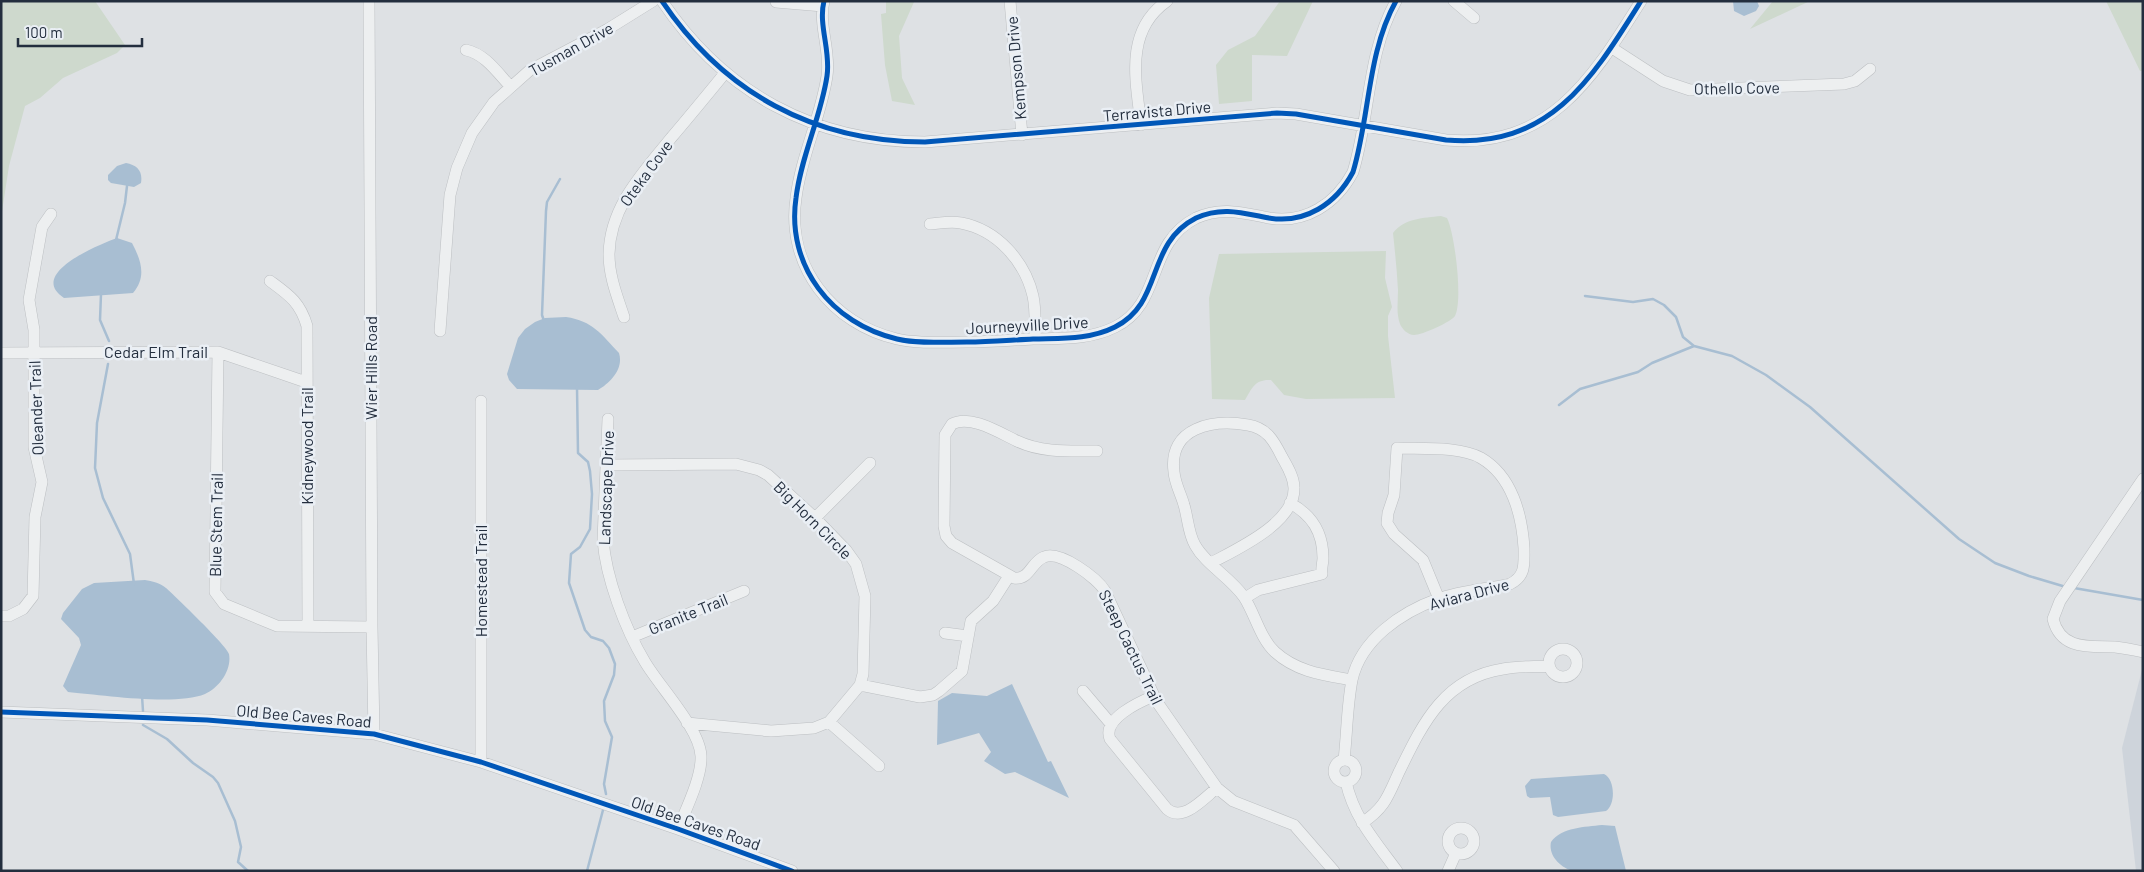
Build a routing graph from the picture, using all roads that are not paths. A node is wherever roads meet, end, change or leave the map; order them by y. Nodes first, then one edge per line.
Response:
1 (369, 1) edge
2 (653, 1) edge
3 (662, 1) edge
4 (1010, 1) edge
5 (1167, 1) edge
6 (1396, 1) edge
7 (1454, 1) edge
8 (1641, 1) edge
9 (776, 2) edge
10 (823, 4) edge
11 (1474, 18) dead end
12 (1612, 48) junction
13 (466, 50) dead end
14 (1870, 69) dead end
15 (725, 73) junction
16 (510, 86) junction
17 (814, 125) junction
18 (1141, 125) junction
19 (1364, 125) junction
20 (1022, 135) junction
21 (52, 214) dead end
22 (930, 224) dead end
23 (270, 281) dead end
24 (624, 317) dead end
25 (440, 331) dead end
26 (1035, 339) junction
27 (34, 352) junction
28 (218, 352) junction
29 (1, 353) edge
30 (306, 382) junction
31 (480, 401) dead end
32 (608, 419) dead end
33 (1097, 451) dead end
34 (870, 463) dead end
35 (607, 466) junction
36 (2143, 479) edge
37 (1290, 503) junction
38 (815, 518) junction
39 (1211, 563) junction
40 (1009, 576) junction
41 (744, 592) dead end
42 (1244, 598) junction
43 (1439, 598) junction
44 (1, 616) edge
45 (308, 626) junction
46 (372, 627) junction
47 (944, 633) dead end
48 (968, 636) junction
49 (632, 637) junction
50 (2143, 652) edge
51 (1549, 666) dead end
52 (1352, 680) junction
53 (860, 685) junction
54 (1083, 691) dead end
55 (1154, 696) junction
56 (1, 712) edge
57 (829, 722) junction
58 (687, 723) junction
59 (1111, 724) junction
60 (374, 734) junction
61 (481, 762) junction
62 (879, 766) dead end
63 (1217, 788) junction
64 (1362, 823) junction
65 (678, 829) junction
66 (1456, 853) dead end
67 (792, 871) edge
68 (1334, 871) edge
69 (1397, 871) edge
70 (1448, 871) edge

1 - 46 street, Wier Hills Road
2 - 16 street, Tusman Drive
3 - 15 street, Terravista Drive
4 - 20 street, Kempson Drive
5 - 18 street
6 - 19 street, Journeyville Drive
7 - 11 street
8 - 12 street, Terravista Drive
9 - 10 street
10 - 17 street, Journeyville Drive
12 - 14 street, Othello Cove
12 - 19 street, Terravista Drive
13 - 16 street
15 - 17 street, Terravista Drive
15 - 24 street, Oteka Cove
16 - 25 street, Tusman Drive
17 - 20 street, Terravista Drive
17 - 26 street, Journeyville Drive
18 - 19 street, Terravista Drive
18 - 20 street, Terravista Drive
19 - 26 street, Journeyville Drive
21 - 27 street, Oleander Trail
22 - 26 street
23 - 30 street, Kidneywood Trail
27 - 28 street, Cedar Elm Trail
27 - 29 street, Cedar Elm Trail
27 - 44 street, Oleander Trail
28 - 30 street, Cedar Elm Trail
28 - 45 street, Blue Stem Trail
30 - 45 street, Kidneywood Trail
31 - 61 street, Homestead Trail
32 - 35 street, Landscape Drive
33 - 40 street
34 - 38 street
35 - 38 street, Big Horn Circle
35 - 49 street, Landscape Drive
36 - 50 street
37 - 39 street
37 - 39 street
37 - 42 street
38 - 53 street, Big Horn Circle
39 - 42 street
40 - 48 street
40 - 55 street, Steep Cactus Trail
41 - 49 street, Granite Trail
42 - 52 street
43 - 43 street, Aviara Drive
43 - 52 street, Aviara Drive
45 - 46 street, Blue Stem Trail
46 - 60 street, Wier Hills Road
47 - 48 street
48 - 53 street
49 - 58 street, Landscape Drive
51 - 64 street
52 - 64 street, Aviara Drive
53 - 57 street
54 - 59 street
55 - 59 street
55 - 63 street, Steep Cactus Trail
56 - 60 street, Old Bee Caves Road
57 - 58 street
57 - 62 street
58 - 65 street, Landscape Drive
59 - 63 street
60 - 61 street, Old Bee Caves Road
61 - 65 street, Old Bee Caves Road
63 - 68 street, Steep Cactus Trail
64 - 69 street, Aviara Drive
65 - 67 street, Old Bee Caves Road
66 - 70 street

